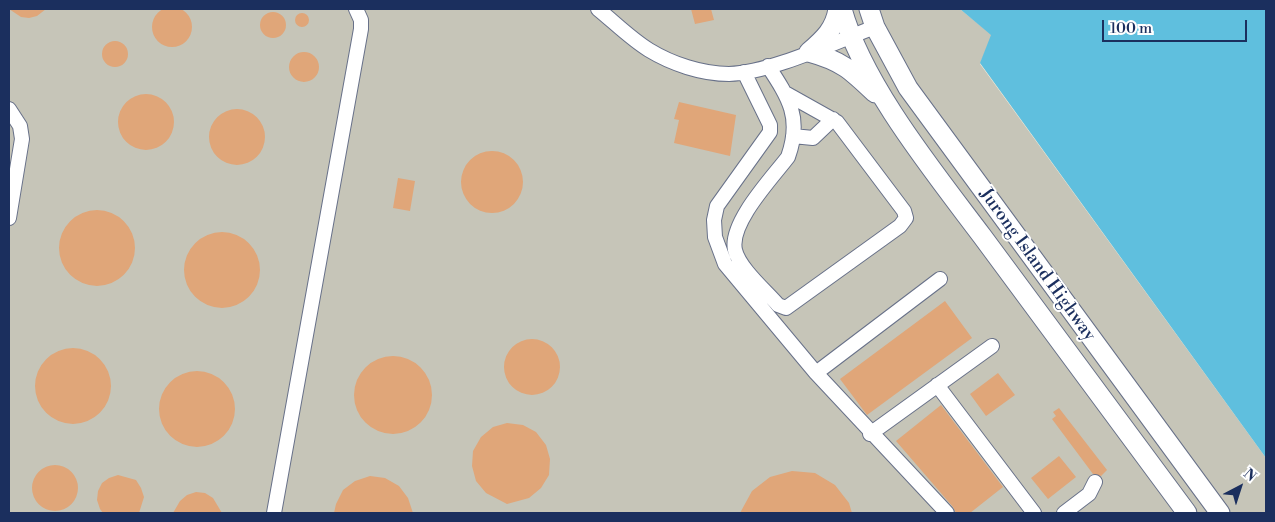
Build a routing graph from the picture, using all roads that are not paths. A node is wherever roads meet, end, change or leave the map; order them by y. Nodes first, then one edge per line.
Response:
1 (356, 9) edge
2 (598, 9) edge
3 (840, 9) edge
4 (869, 9) edge
5 (875, 27) junction
6 (849, 36) junction
7 (809, 52) junction
8 (768, 66) junction
9 (744, 72) junction
10 (902, 78) junction
11 (881, 91) junction
12 (787, 94) junction
13 (9, 109) edge
14 (892, 110) junction
15 (833, 119) junction
16 (793, 136) junction
17 (14, 159) edge
18 (9, 218) edge
19 (940, 279) dead end
20 (992, 346) dead end
21 (816, 373) junction
22 (937, 385) junction
23 (870, 434) junction
24 (1095, 482) dead end
25 (274, 513) edge
26 (947, 513) edge
27 (1034, 513) edge
28 (1064, 513) edge
29 (1187, 513) edge
30 (1220, 513) edge

1 - 25 street
2 - 9 street
3 - 6 main road, Jurong Island Highway
3 - 7 main road
4 - 5 main road, Jurong Island Highway
5 - 6 street
5 - 10 main road, Jurong Island Highway
6 - 7 street
6 - 11 main road, Jurong Island Highway
7 - 8 street
7 - 14 main road
8 - 9 street
8 - 12 street
9 - 21 street
10 - 11 main road
10 - 30 main road, Jurong Island Highway
11 - 14 main road, Jurong Island Highway
12 - 15 street
12 - 16 street
13 - 17 street
14 - 29 main road, Jurong Island Highway
15 - 16 street
15 - 16 street
17 - 18 street
19 - 21 street
20 - 22 street
21 - 23 street
22 - 23 street
22 - 27 street
23 - 26 street
24 - 28 street

